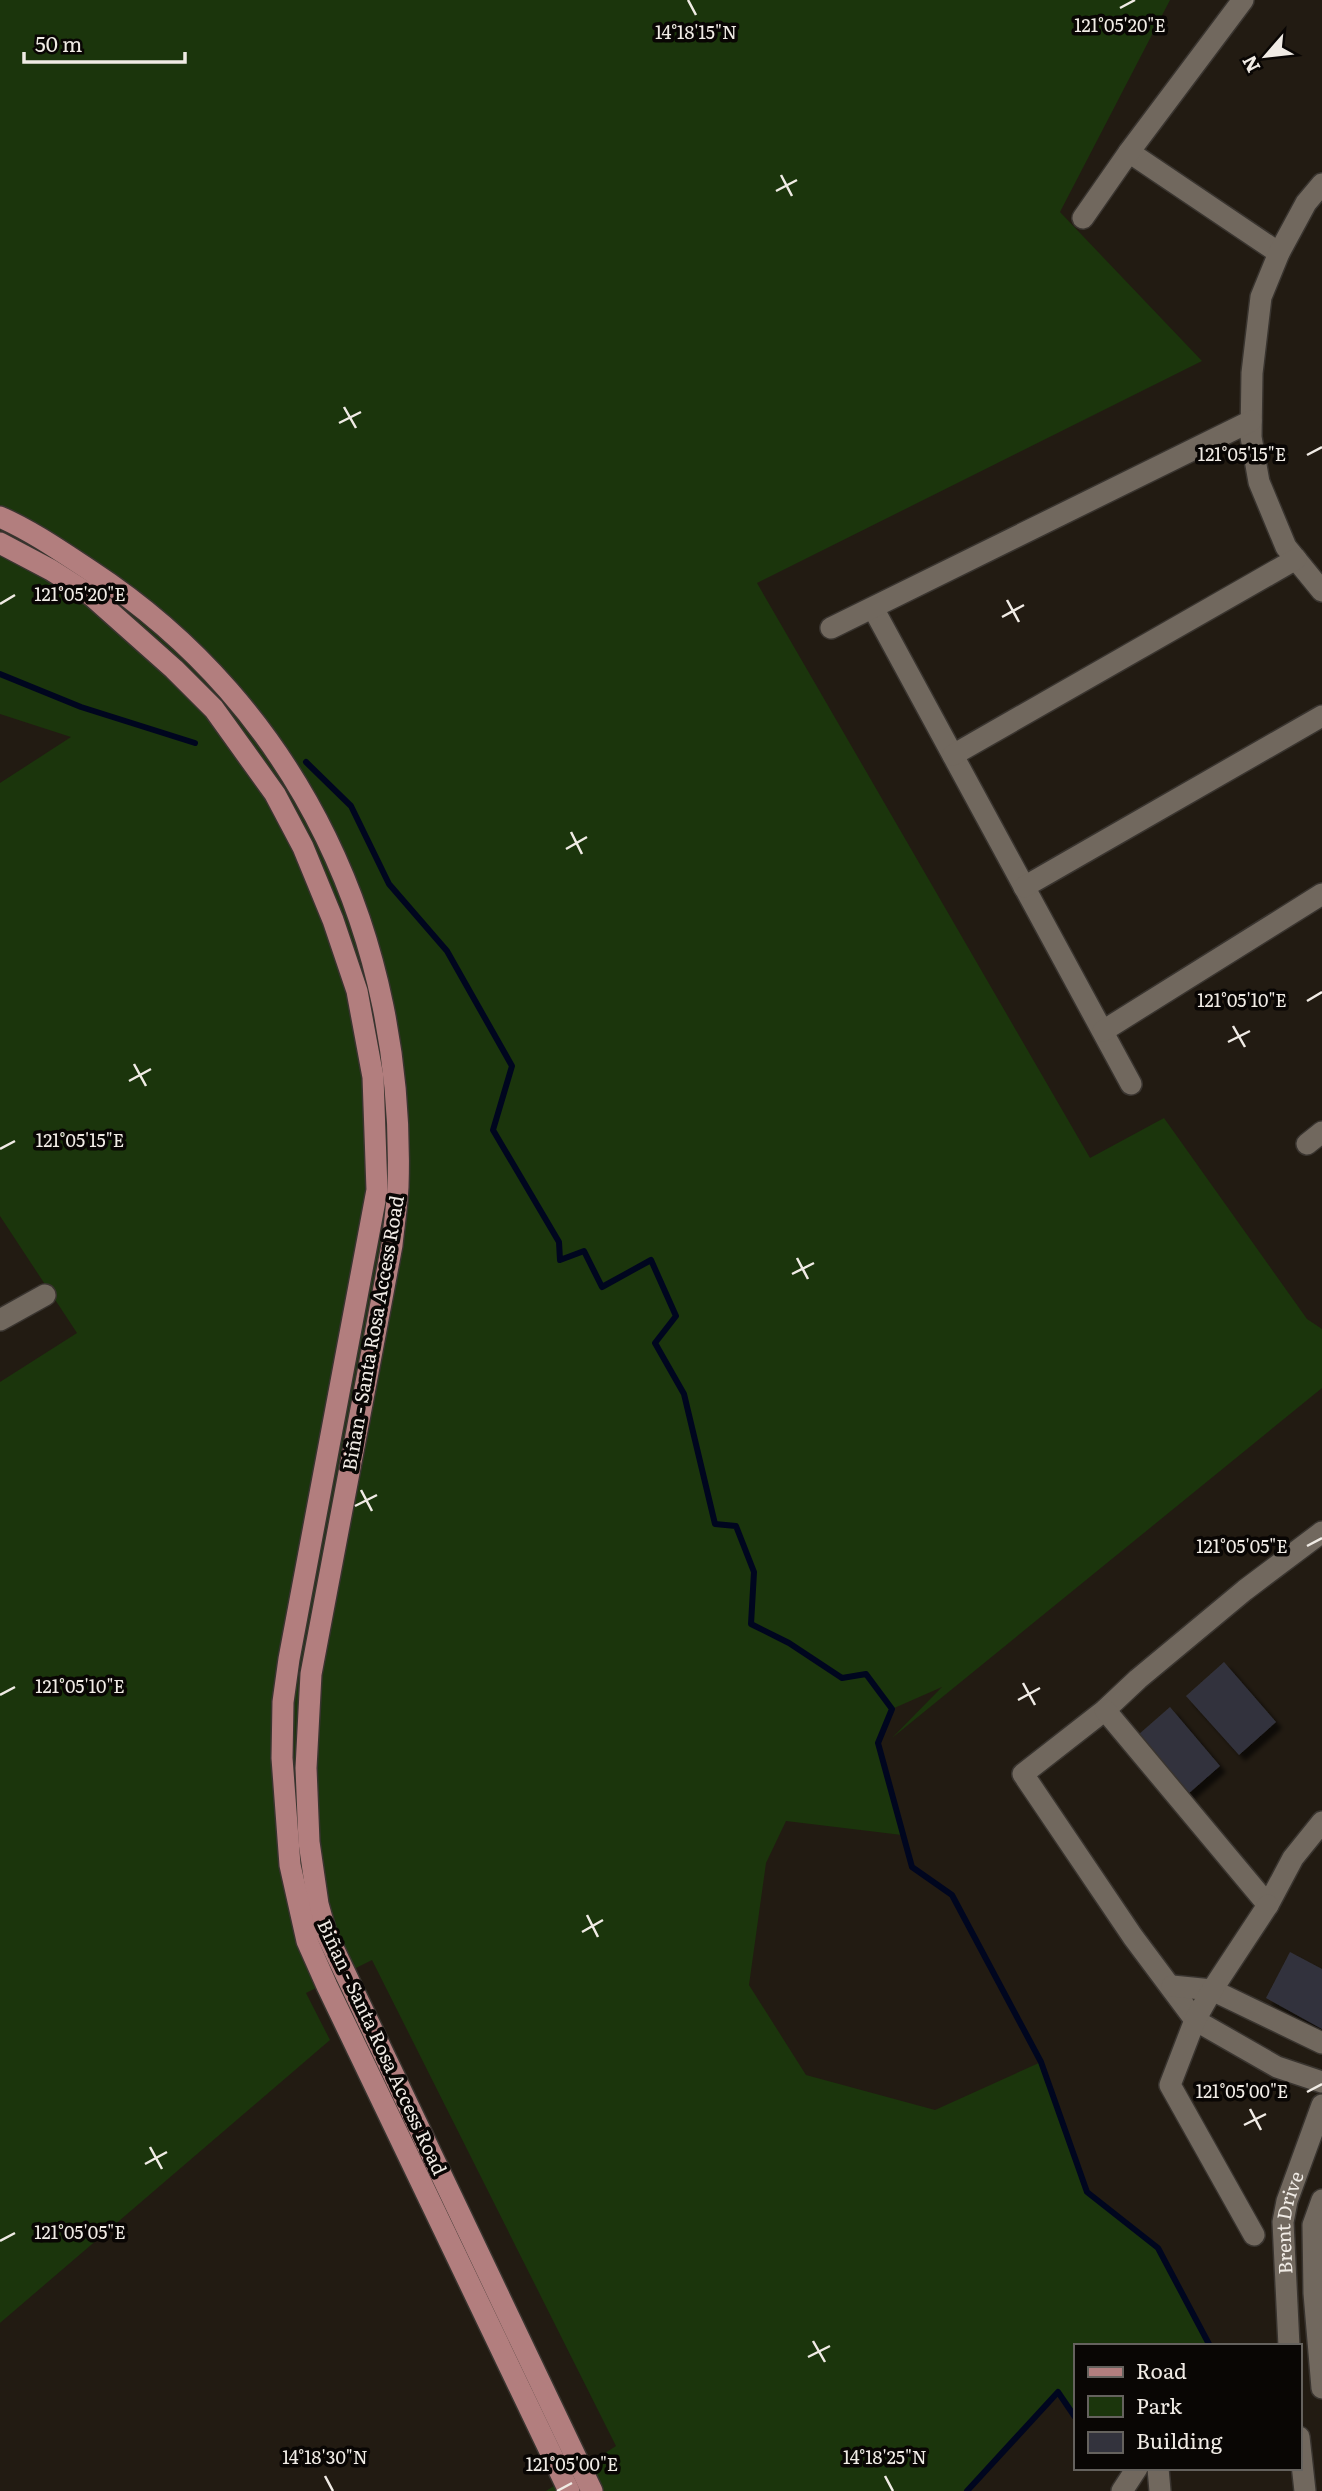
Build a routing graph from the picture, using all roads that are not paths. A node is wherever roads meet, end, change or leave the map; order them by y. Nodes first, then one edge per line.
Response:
1 (1243, 0) edge
2 (1129, 152) junction
3 (1322, 184) edge
4 (1083, 218) dead end
5 (1279, 253) junction
6 (1251, 421) junction
7 (0, 517) edge
8 (0, 543) edge
9 (1296, 559) junction
10 (1322, 590) edge
11 (873, 608) junction
12 (831, 628) dead end
13 (231, 695) junction
14 (214, 709) junction
15 (1322, 716) edge
16 (953, 755) junction
17 (1024, 887) junction
18 (1322, 894) edge
19 (1103, 1031) junction
20 (1131, 1084) dead end
21 (368, 1247) junction
22 (390, 1252) junction
23 (46, 1295) dead end
24 (0, 1320) edge
25 (1322, 1532) edge
26 (1105, 1710) junction
27 (1322, 1822) edge
28 (1268, 1905) junction
29 (316, 1937) junction
30 (1172, 1986) junction
31 (1212, 1990) junction
32 (1195, 2020) junction
33 (1322, 2043) edge
34 (1322, 2082) edge
35 (1322, 2105) edge
36 (1322, 2200) edge
37 (1317, 2230) edge
38 (1254, 2235) dead end
39 (1289, 2344) edge
40 (1313, 2354) edge
41 (1322, 2388) edge
42 (1301, 2455) edge
43 (1136, 2470) edge
44 (1158, 2470) edge
45 (569, 2491) edge
46 (592, 2491) edge
47 (1122, 2491) edge
48 (1160, 2491) edge
49 (1305, 2491) edge

1 - 2 street
2 - 4 street
2 - 5 street
3 - 5 street
5 - 6 street
6 - 9 street
6 - 11 street
7 - 13 main road, Biñan - Santa Rosa Access Road
8 - 14 main road, Biñan - Santa Rosa Access Road
9 - 10 street
9 - 16 street
11 - 12 street
11 - 16 street
13 - 14 main road
13 - 22 main road, Biñan - Santa Rosa Access Road
14 - 21 main road, Biñan - Santa Rosa Access Road
15 - 17 street
16 - 17 street
17 - 19 street
18 - 19 street
19 - 20 street
21 - 22 main road
21 - 29 main road, Biñan - Santa Rosa Access Road
22 - 29 main road, Biñan - Santa Rosa Access Road
23 - 24 street
25 - 26 street
26 - 28 street
26 - 30 street
27 - 28 street
28 - 31 street
29 - 45 main road, Biñan - Santa Rosa Access Road
29 - 46 main road, Biñan - Santa Rosa Access Road
30 - 31 street
30 - 32 street
31 - 32 street
31 - 33 street
32 - 34 street
32 - 38 street
35 - 39 street, Brent Drive
36 - 37 street, Brent Drive
37 - 40 street, Brent Drive
40 - 41 street, Brent Drive
42 - 49 street
43 - 47 street
44 - 48 street

